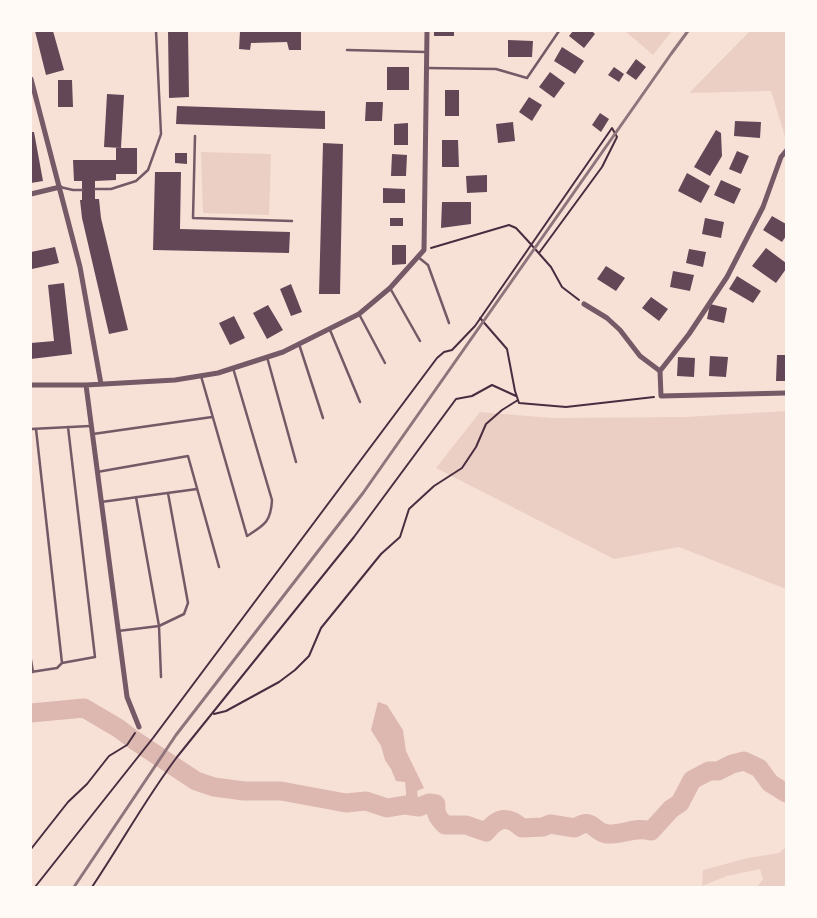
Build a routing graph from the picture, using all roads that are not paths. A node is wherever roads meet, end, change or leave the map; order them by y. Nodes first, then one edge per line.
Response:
1 (156, 31) edge
2 (427, 31) edge
3 (559, 31) edge
4 (347, 50) dead end
5 (426, 52) junction
6 (426, 68) junction
7 (31, 79) edge
8 (196, 136) dead end
9 (786, 151) edge
10 (60, 187) junction
11 (95, 188) dead end
12 (82, 190) dead end
13 (31, 194) edge
14 (292, 221) dead end
15 (418, 257) junction
16 (390, 288) junction
17 (584, 304) road end
18 (359, 314) junction
19 (449, 323) dead end
20 (330, 329) junction
21 (420, 341) dead end
22 (299, 344) junction
23 (267, 357) junction
24 (385, 363) dead end
25 (233, 368) junction
26 (660, 371) junction
27 (201, 376) junction
28 (101, 384) junction
29 (31, 385) edge
30 (86, 385) junction
31 (786, 393) edge
32 (360, 402) dead end
33 (213, 417) junction
34 (322, 418) dead end
35 (92, 426) junction
36 (68, 427) junction
37 (31, 429) edge
38 (36, 429) junction
39 (93, 434) junction
40 (296, 462) dead end
41 (98, 472) junction
42 (197, 488) junction
43 (168, 493) junction
44 (136, 498) junction
45 (102, 502) junction
46 (219, 567) dead end
47 (159, 626) junction
48 (118, 631) junction
49 (31, 660) edge
50 (62, 663) junction
51 (32, 672) edge
52 (160, 677) dead end
53 (139, 727) dead end

1 - 11 lane
2 - 5 street
3 - 6 lane
4 - 5 lane
5 - 6 street
6 - 15 street
7 - 10 street
8 - 14 lane
9 - 26 street
10 - 12 lane
10 - 13 street
10 - 28 street
15 - 16 street
15 - 19 lane
16 - 18 street
16 - 21 lane
17 - 26 street
18 - 20 street
18 - 24 lane
20 - 22 street
20 - 32 lane
22 - 23 street
22 - 34 lane
23 - 25 street
23 - 40 lane
25 - 27 street
25 - 33 lane
26 - 31 street
27 - 28 street
27 - 33 lane
28 - 30 street
29 - 30 street
30 - 35 street
33 - 39 lane
35 - 36 lane
35 - 39 street
36 - 38 lane
36 - 50 lane
37 - 38 lane
38 - 50 lane
39 - 41 street
41 - 42 lane
41 - 45 street
42 - 43 lane
42 - 46 lane
43 - 44 lane
43 - 47 lane
44 - 45 lane
44 - 47 lane
45 - 48 street
47 - 48 lane
47 - 52 lane
48 - 53 street
49 - 51 lane
50 - 51 lane

